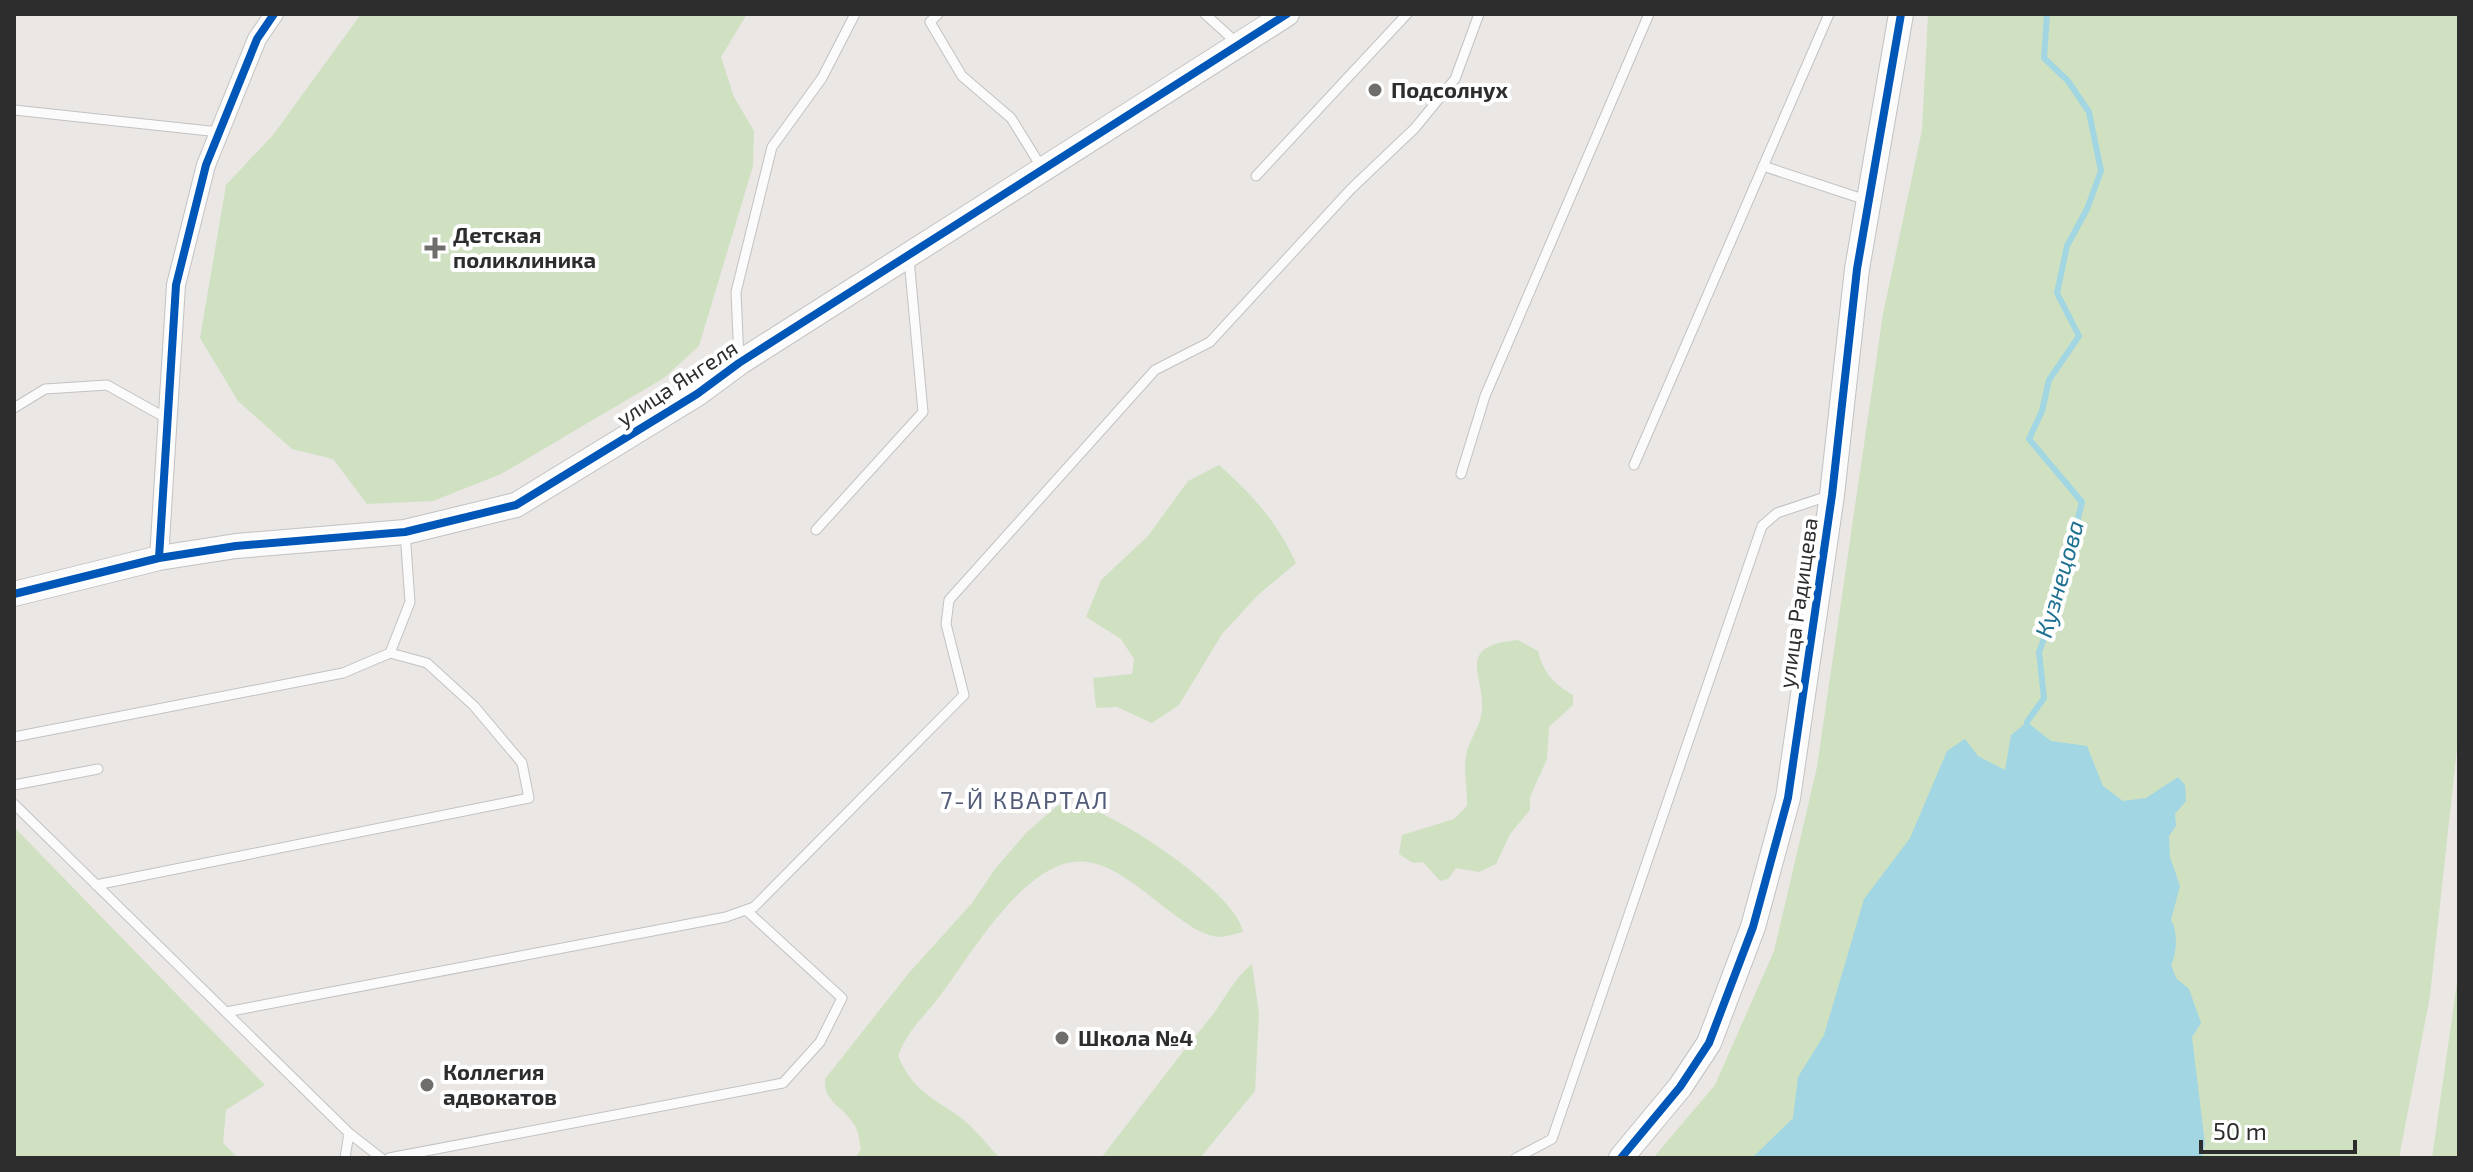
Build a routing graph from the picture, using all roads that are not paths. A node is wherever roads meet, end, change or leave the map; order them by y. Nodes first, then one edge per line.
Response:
1 (274, 14) edge
2 (855, 14) edge
3 (938, 14) edge
4 (1205, 14) edge
5 (1287, 14) edge
6 (1407, 14) edge
7 (1479, 14) edge
8 (1649, 14) edge
9 (1829, 14) edge
10 (1901, 14) edge
11 (1239, 45) junction
12 (14, 110) edge
13 (219, 132) junction
14 (1763, 166) junction
15 (1044, 171) junction
16 (1256, 176) dead end
17 (1868, 201) junction
18 (908, 256) junction
19 (739, 363) junction
20 (14, 408) edge
21 (166, 418) junction
22 (1634, 465) dead end
23 (1461, 474) dead end
24 (1832, 495) junction
25 (816, 530) dead end
26 (405, 532) junction
27 (159, 558) junction
28 (14, 594) edge
29 (390, 653) junction
30 (14, 737) edge
31 (98, 769) dead end
32 (14, 785) edge
33 (14, 804) edge
34 (96, 885) junction
35 (746, 910) junction
36 (226, 1012) junction
37 (349, 1133) junction
38 (345, 1158) edge
39 (381, 1158) edge
40 (389, 1158) edge
41 (1516, 1158) edge
42 (1621, 1158) edge

1 - 13 street
2 - 19 lane
3 - 15 lane
4 - 11 lane
5 - 11 street, улица Янгеля
6 - 16 lane
7 - 35 lane
8 - 23 lane
9 - 14 lane
10 - 17 street, улица Радищева
11 - 15 street, улица Янгеля
12 - 13 lane
13 - 21 street
14 - 17 lane
14 - 22 lane
15 - 18 street, улица Янгеля
17 - 24 street, улица Радищева
18 - 19 street, улица Янгеля
18 - 25 lane
19 - 26 street, улица Янгеля
20 - 21 lane
21 - 27 street
24 - 41 lane
24 - 42 street, улица Радищева
26 - 27 street, улица Янгеля
26 - 29 lane
27 - 28 street, улица Янгеля
29 - 30 lane
29 - 34 lane
31 - 32 lane
33 - 34 lane
34 - 36 lane
35 - 36 lane
35 - 40 lane
36 - 37 lane
37 - 38 lane
37 - 39 lane

